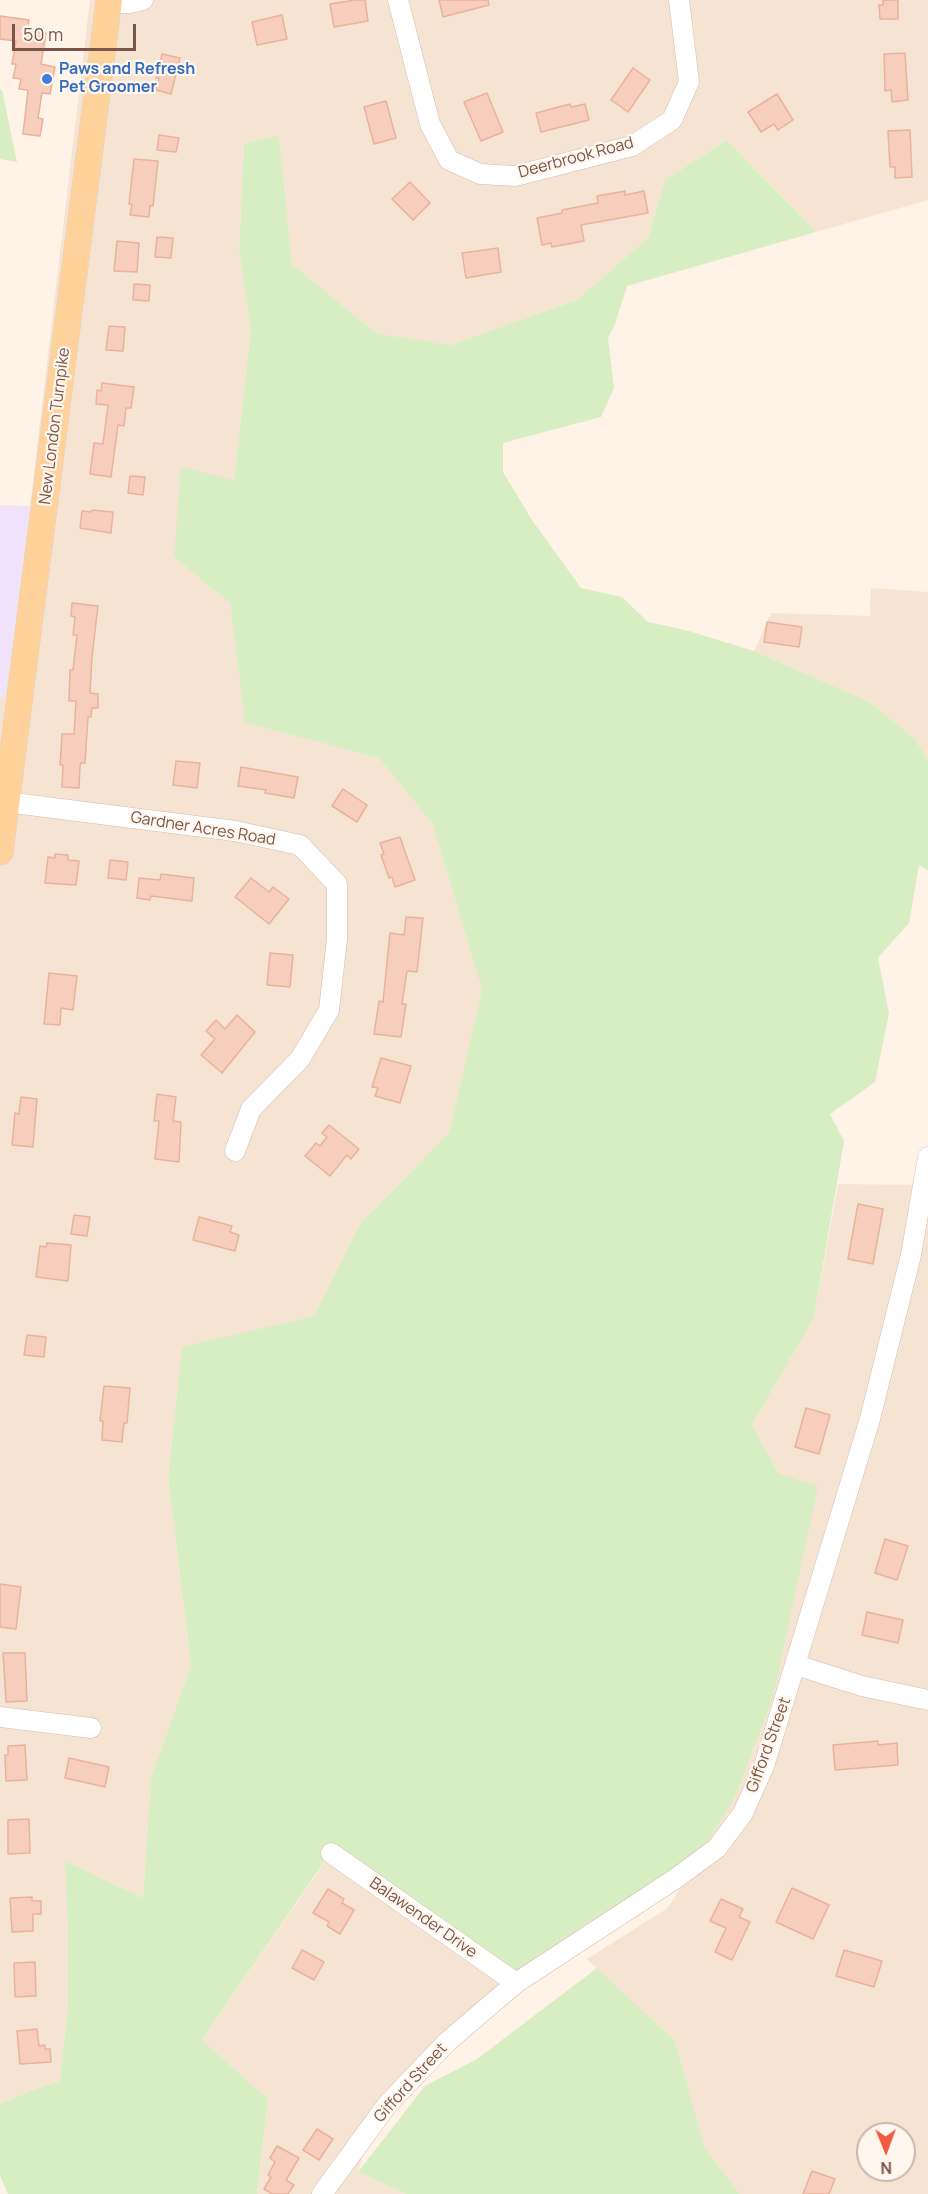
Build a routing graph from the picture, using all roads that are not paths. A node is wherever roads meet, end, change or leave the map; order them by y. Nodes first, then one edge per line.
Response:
1 (143, 0) edge
2 (398, 0) edge
3 (679, 0) edge
4 (109, 1) edge
5 (6, 802) junction
6 (0, 852) edge
7 (235, 1151) dead end
8 (928, 1157) edge
9 (796, 1665) junction
10 (928, 1700) edge
11 (0, 1717) edge
12 (91, 1728) dead end
13 (331, 1853) dead end
14 (516, 1983) junction
15 (322, 2194) edge

1 - 4 street
2 - 3 street, Deerbrook Road
4 - 5 main road, New London Turnpike
5 - 6 main road, New London Turnpike
5 - 7 street, Gardner Acres Road
8 - 9 street, Gifford Street
9 - 10 street
9 - 14 street, Gifford Street
11 - 12 street
13 - 14 street, Balawender Drive
14 - 15 street, Gifford Street

